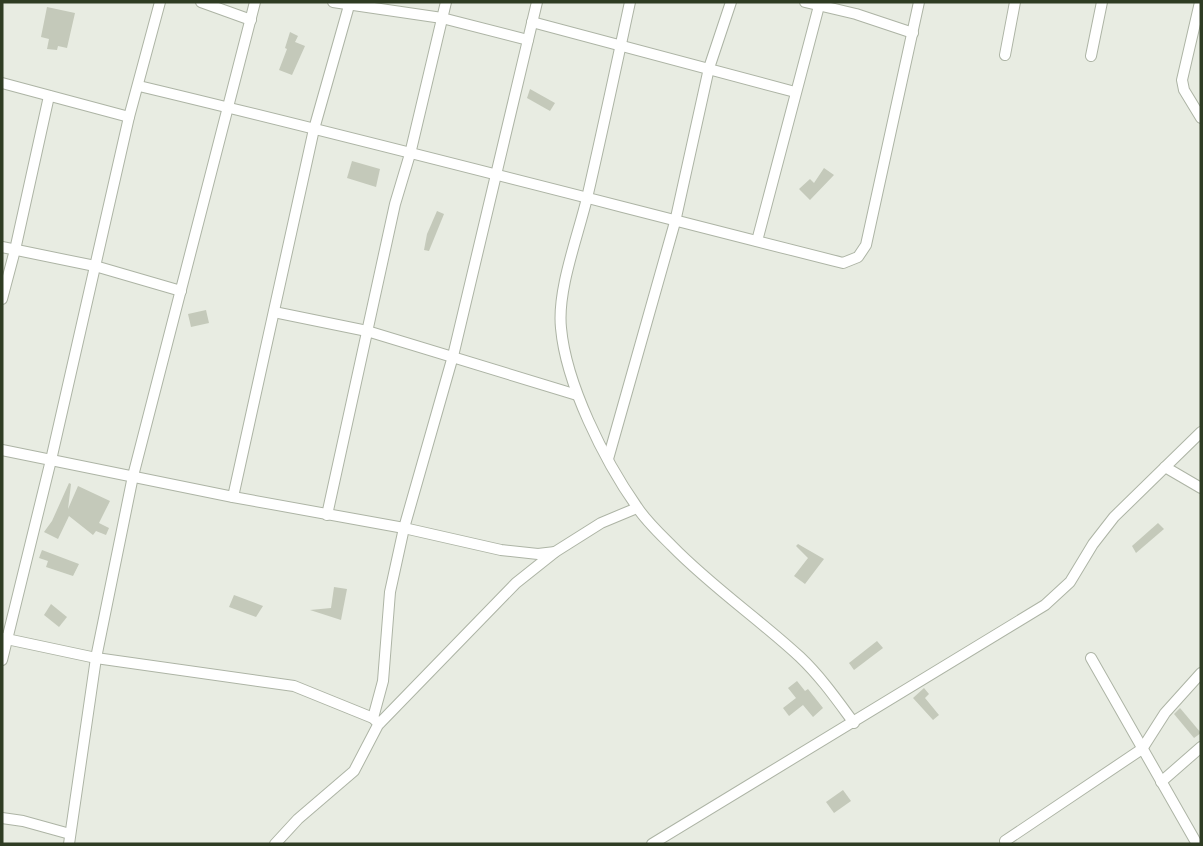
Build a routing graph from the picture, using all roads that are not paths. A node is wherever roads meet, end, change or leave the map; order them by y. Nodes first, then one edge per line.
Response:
1 (160, 2) edge
2 (201, 2) edge
3 (255, 2) edge
4 (333, 2) edge
5 (446, 2) edge
6 (537, 2) edge
7 (630, 2) edge
8 (731, 2) edge
9 (805, 2) edge
10 (919, 2) edge
11 (1015, 2) edge
12 (1102, 2) edge
13 (1200, 2) edge
14 (820, 3) edge
15 (349, 4) edge
16 (442, 18) junction
17 (251, 20) junction
18 (532, 22) junction
19 (913, 33) junction
20 (528, 40) junction
21 (621, 45) junction
22 (1005, 55) dead end
23 (1091, 56) dead end
24 (709, 68) junction
25 (2, 83) edge
26 (138, 86) junction
27 (795, 92) junction
28 (50, 96) junction
29 (229, 108) junction
30 (129, 117) junction
31 (1201, 118) edge
32 (314, 129) junction
33 (410, 154) junction
34 (497, 174) junction
35 (587, 196) junction
36 (674, 222) junction
37 (757, 241) junction
38 (2, 247) edge
39 (15, 250) junction
40 (95, 266) junction
41 (181, 291) junction
42 (2, 299) edge
43 (274, 312) junction
44 (367, 331) junction
45 (453, 356) junction
46 (577, 395) junction
47 (1201, 432) edge
48 (2, 450) edge
49 (608, 459) junction
50 (51, 460) junction
51 (1165, 467) junction
52 (133, 476) junction
53 (1201, 488) edge
54 (233, 497) junction
55 (637, 508) junction
56 (327, 515) junction
57 (404, 528) junction
58 (555, 552) junction
59 (4, 639) edge
60 (96, 658) junction
61 (1091, 658) dead end
62 (2, 660) edge
63 (1201, 673) edge
64 (375, 721) junction
65 (854, 723) junction
66 (1201, 747) edge
67 (1142, 749) junction
68 (1161, 782) junction
69 (2, 818) edge
70 (69, 839) edge
71 (1005, 841) dead end
72 (275, 844) edge
73 (652, 844) edge
74 (1197, 844) edge

1 - 26 street
2 - 17 street
3 - 17 street
4 - 15 street
5 - 16 street
6 - 18 street
7 - 21 street
8 - 24 street
9 - 14 street
10 - 19 street
11 - 22 street
12 - 23 street
13 - 31 street
14 - 19 street
14 - 27 street
15 - 16 street
15 - 32 street
16 - 20 street
16 - 33 street
17 - 29 street
18 - 20 street
18 - 21 street
19 - 37 street
20 - 34 street
21 - 24 street
21 - 35 street
24 - 27 street
24 - 36 street
25 - 28 street
26 - 29 street
26 - 30 street
27 - 37 street
28 - 30 street
28 - 39 street
29 - 32 street
29 - 41 street
30 - 40 street
32 - 33 street
32 - 43 street
33 - 34 street
33 - 44 street
34 - 35 street
34 - 45 street
35 - 36 street
35 - 46 street
36 - 37 street
36 - 49 street
38 - 39 street
39 - 40 street
39 - 42 street
40 - 41 street
40 - 50 street
41 - 52 street
43 - 44 street
43 - 54 street
44 - 45 street
44 - 56 street
45 - 46 street
45 - 57 street
46 - 49 street
47 - 51 street
48 - 50 street
49 - 55 street
50 - 52 street
50 - 59 street
51 - 53 street
51 - 65 street
52 - 54 street
52 - 60 street
54 - 56 street
55 - 58 street
55 - 65 street
56 - 57 street
57 - 58 street
57 - 64 street
58 - 64 street
59 - 60 street
59 - 62 street
60 - 64 street
60 - 70 street
61 - 67 street
63 - 67 street
64 - 72 street
65 - 73 street
66 - 68 street
67 - 68 street
67 - 71 street
68 - 74 street
69 - 70 street

